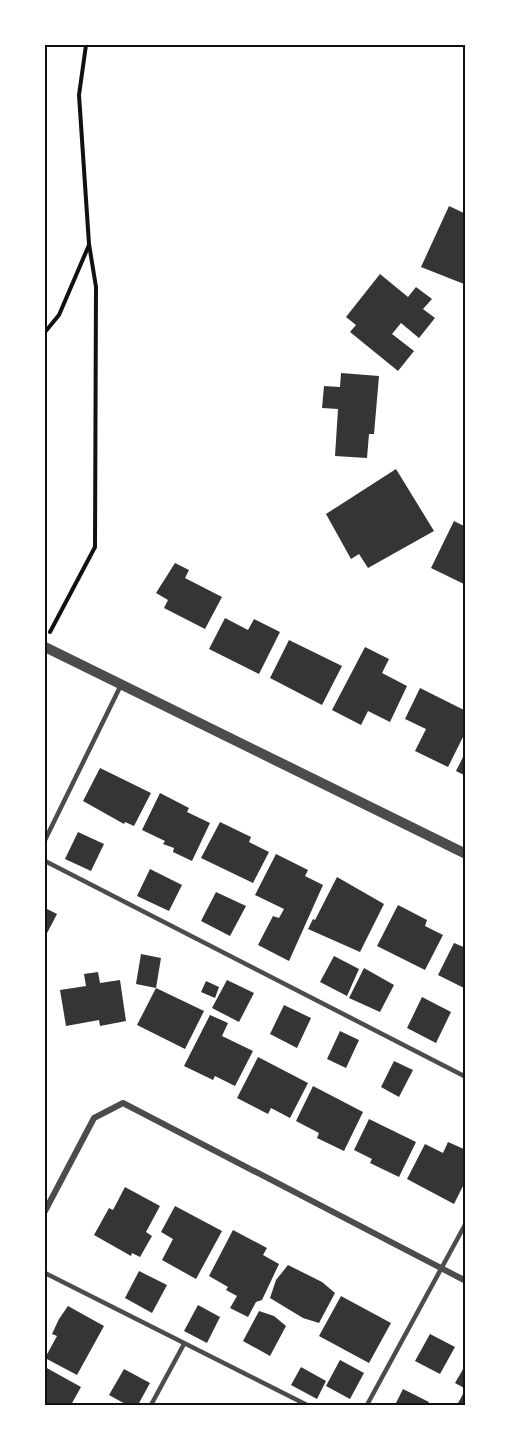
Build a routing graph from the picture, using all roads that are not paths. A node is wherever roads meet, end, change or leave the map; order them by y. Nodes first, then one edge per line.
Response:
1 (45, 647) edge
2 (121, 684) junction
3 (45, 840) edge
4 (466, 854) edge
5 (45, 861) edge
6 (466, 1077) edge
7 (45, 1211) edge
8 (466, 1223) edge
9 (442, 1269) junction
10 (45, 1273) edge
11 (466, 1281) edge
12 (184, 1344) junction
13 (151, 1405) edge
14 (307, 1405) edge
15 (367, 1405) edge

1 - 2 street
2 - 3 lane
2 - 4 street
5 - 6 lane
7 - 9 street
8 - 9 lane
9 - 11 street
9 - 15 lane
10 - 12 lane
12 - 13 lane
12 - 14 lane

